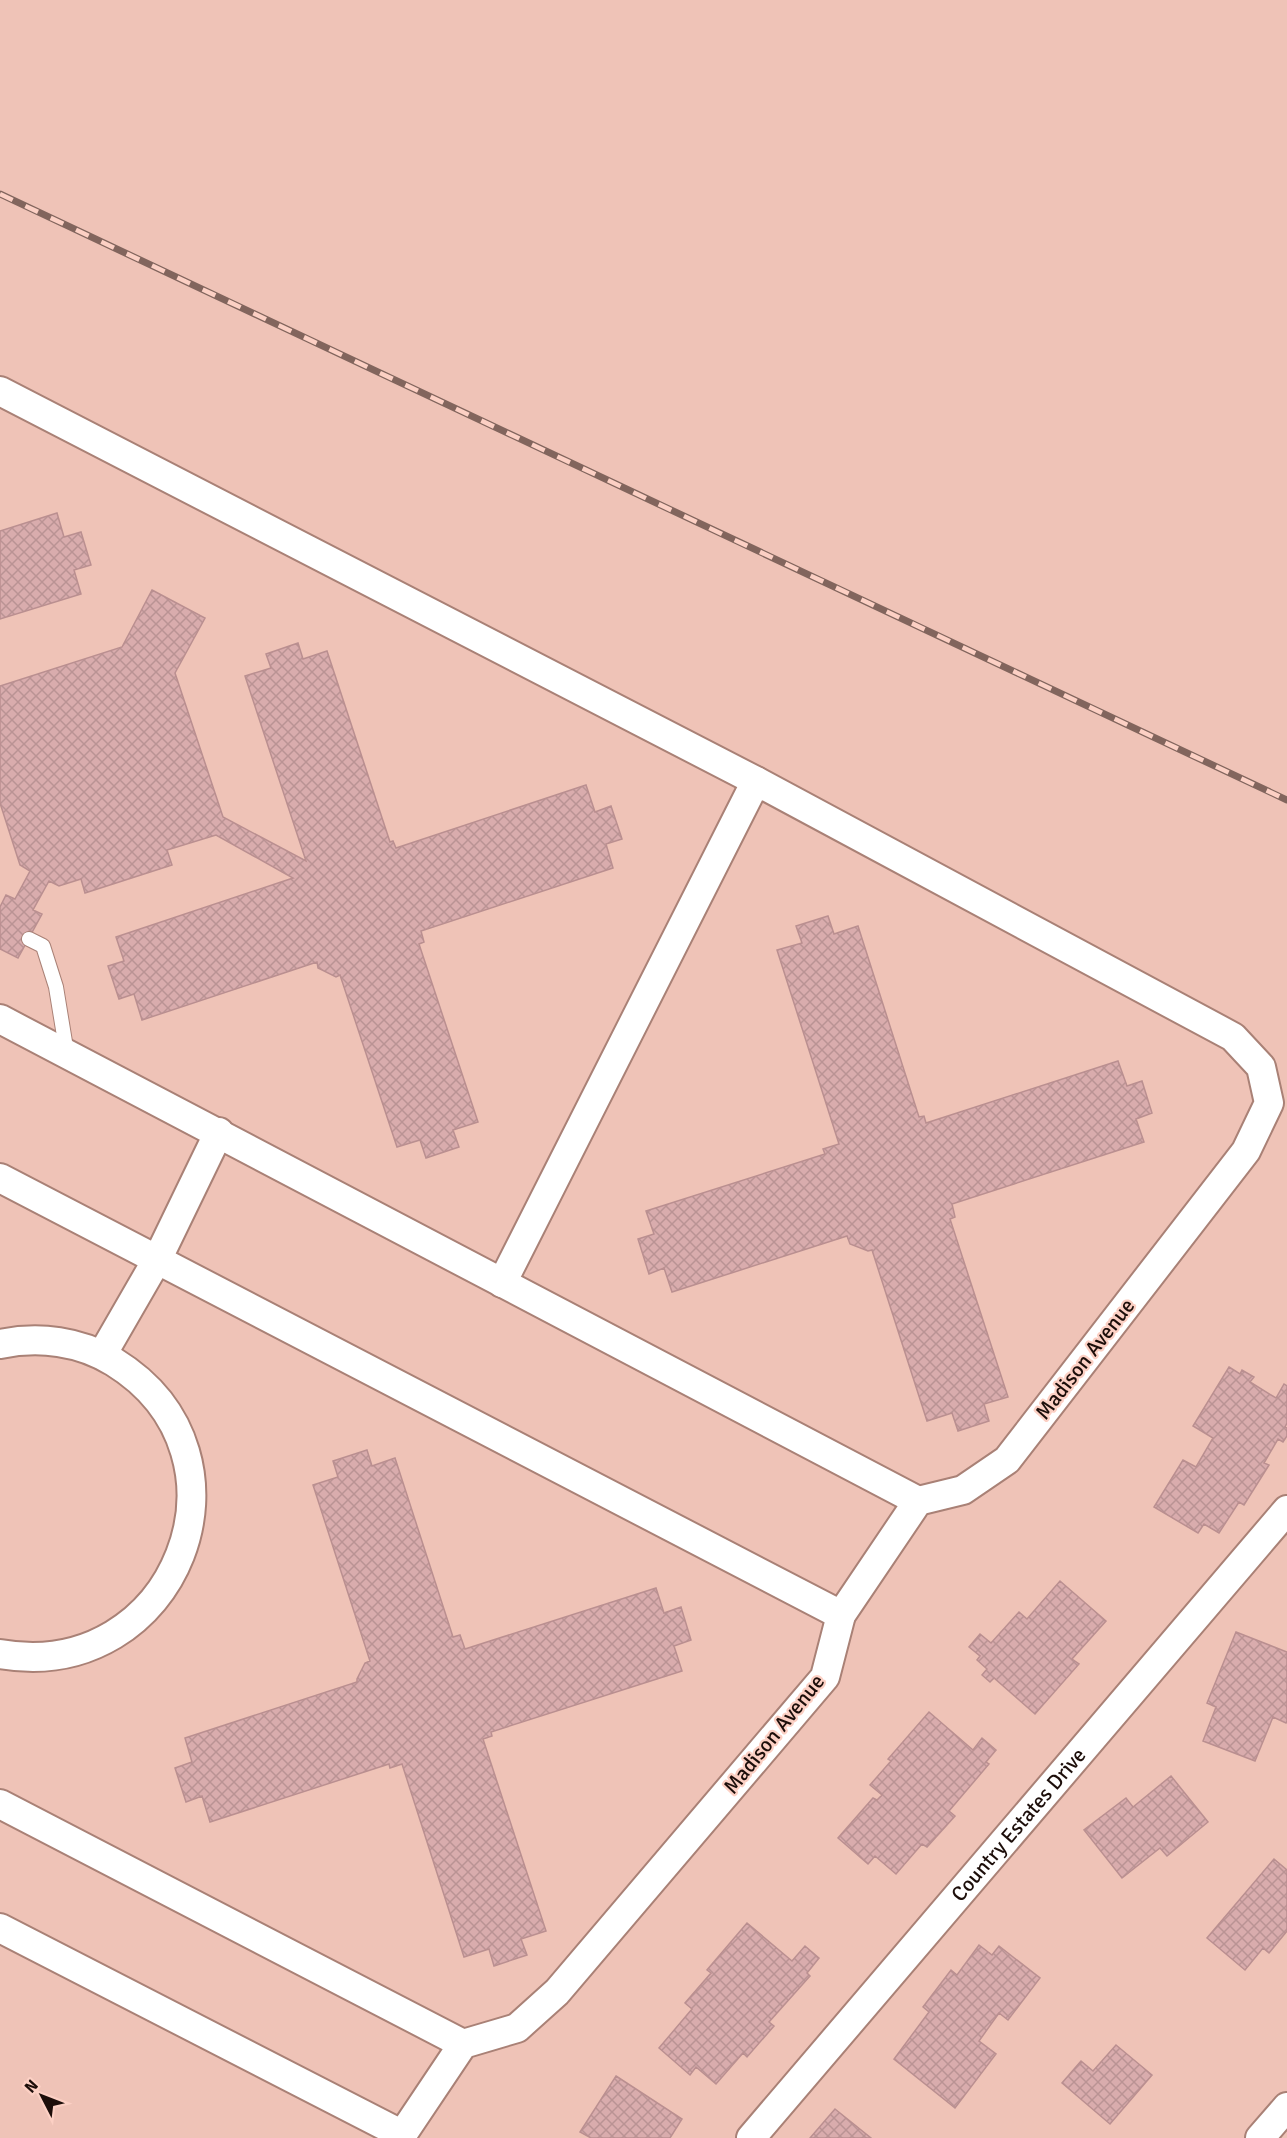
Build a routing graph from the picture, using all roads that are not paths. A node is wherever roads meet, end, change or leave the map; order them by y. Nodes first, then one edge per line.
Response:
1 (0, 391) edge
2 (756, 781) junction
3 (29, 939) dead end
4 (0, 1019) edge
5 (67, 1054) junction
6 (219, 1132) junction
7 (0, 1178) edge
8 (158, 1258) junction
9 (502, 1283) junction
10 (0, 1344) edge
11 (102, 1355) junction
12 (918, 1501) junction
13 (1287, 1510) edge
14 (841, 1615) junction
15 (0, 1654) edge
16 (0, 1804) edge
17 (0, 1928) edge
18 (463, 2044) junction
19 (1287, 2107) edge
20 (400, 2136) edge
21 (751, 2138) edge
22 (1260, 2138) edge

1 - 2 street
2 - 9 street
2 - 12 street, Madison Avenue
3 - 5 lane
4 - 5 street
5 - 6 street
6 - 8 street
6 - 9 street
7 - 8 street
8 - 11 street
8 - 14 street
9 - 12 street
10 - 11 street
11 - 15 street
12 - 14 street, Madison Avenue
13 - 21 street, Country Estates Drive
14 - 18 street, Madison Avenue
16 - 18 street
17 - 20 street
18 - 20 street
19 - 22 street

